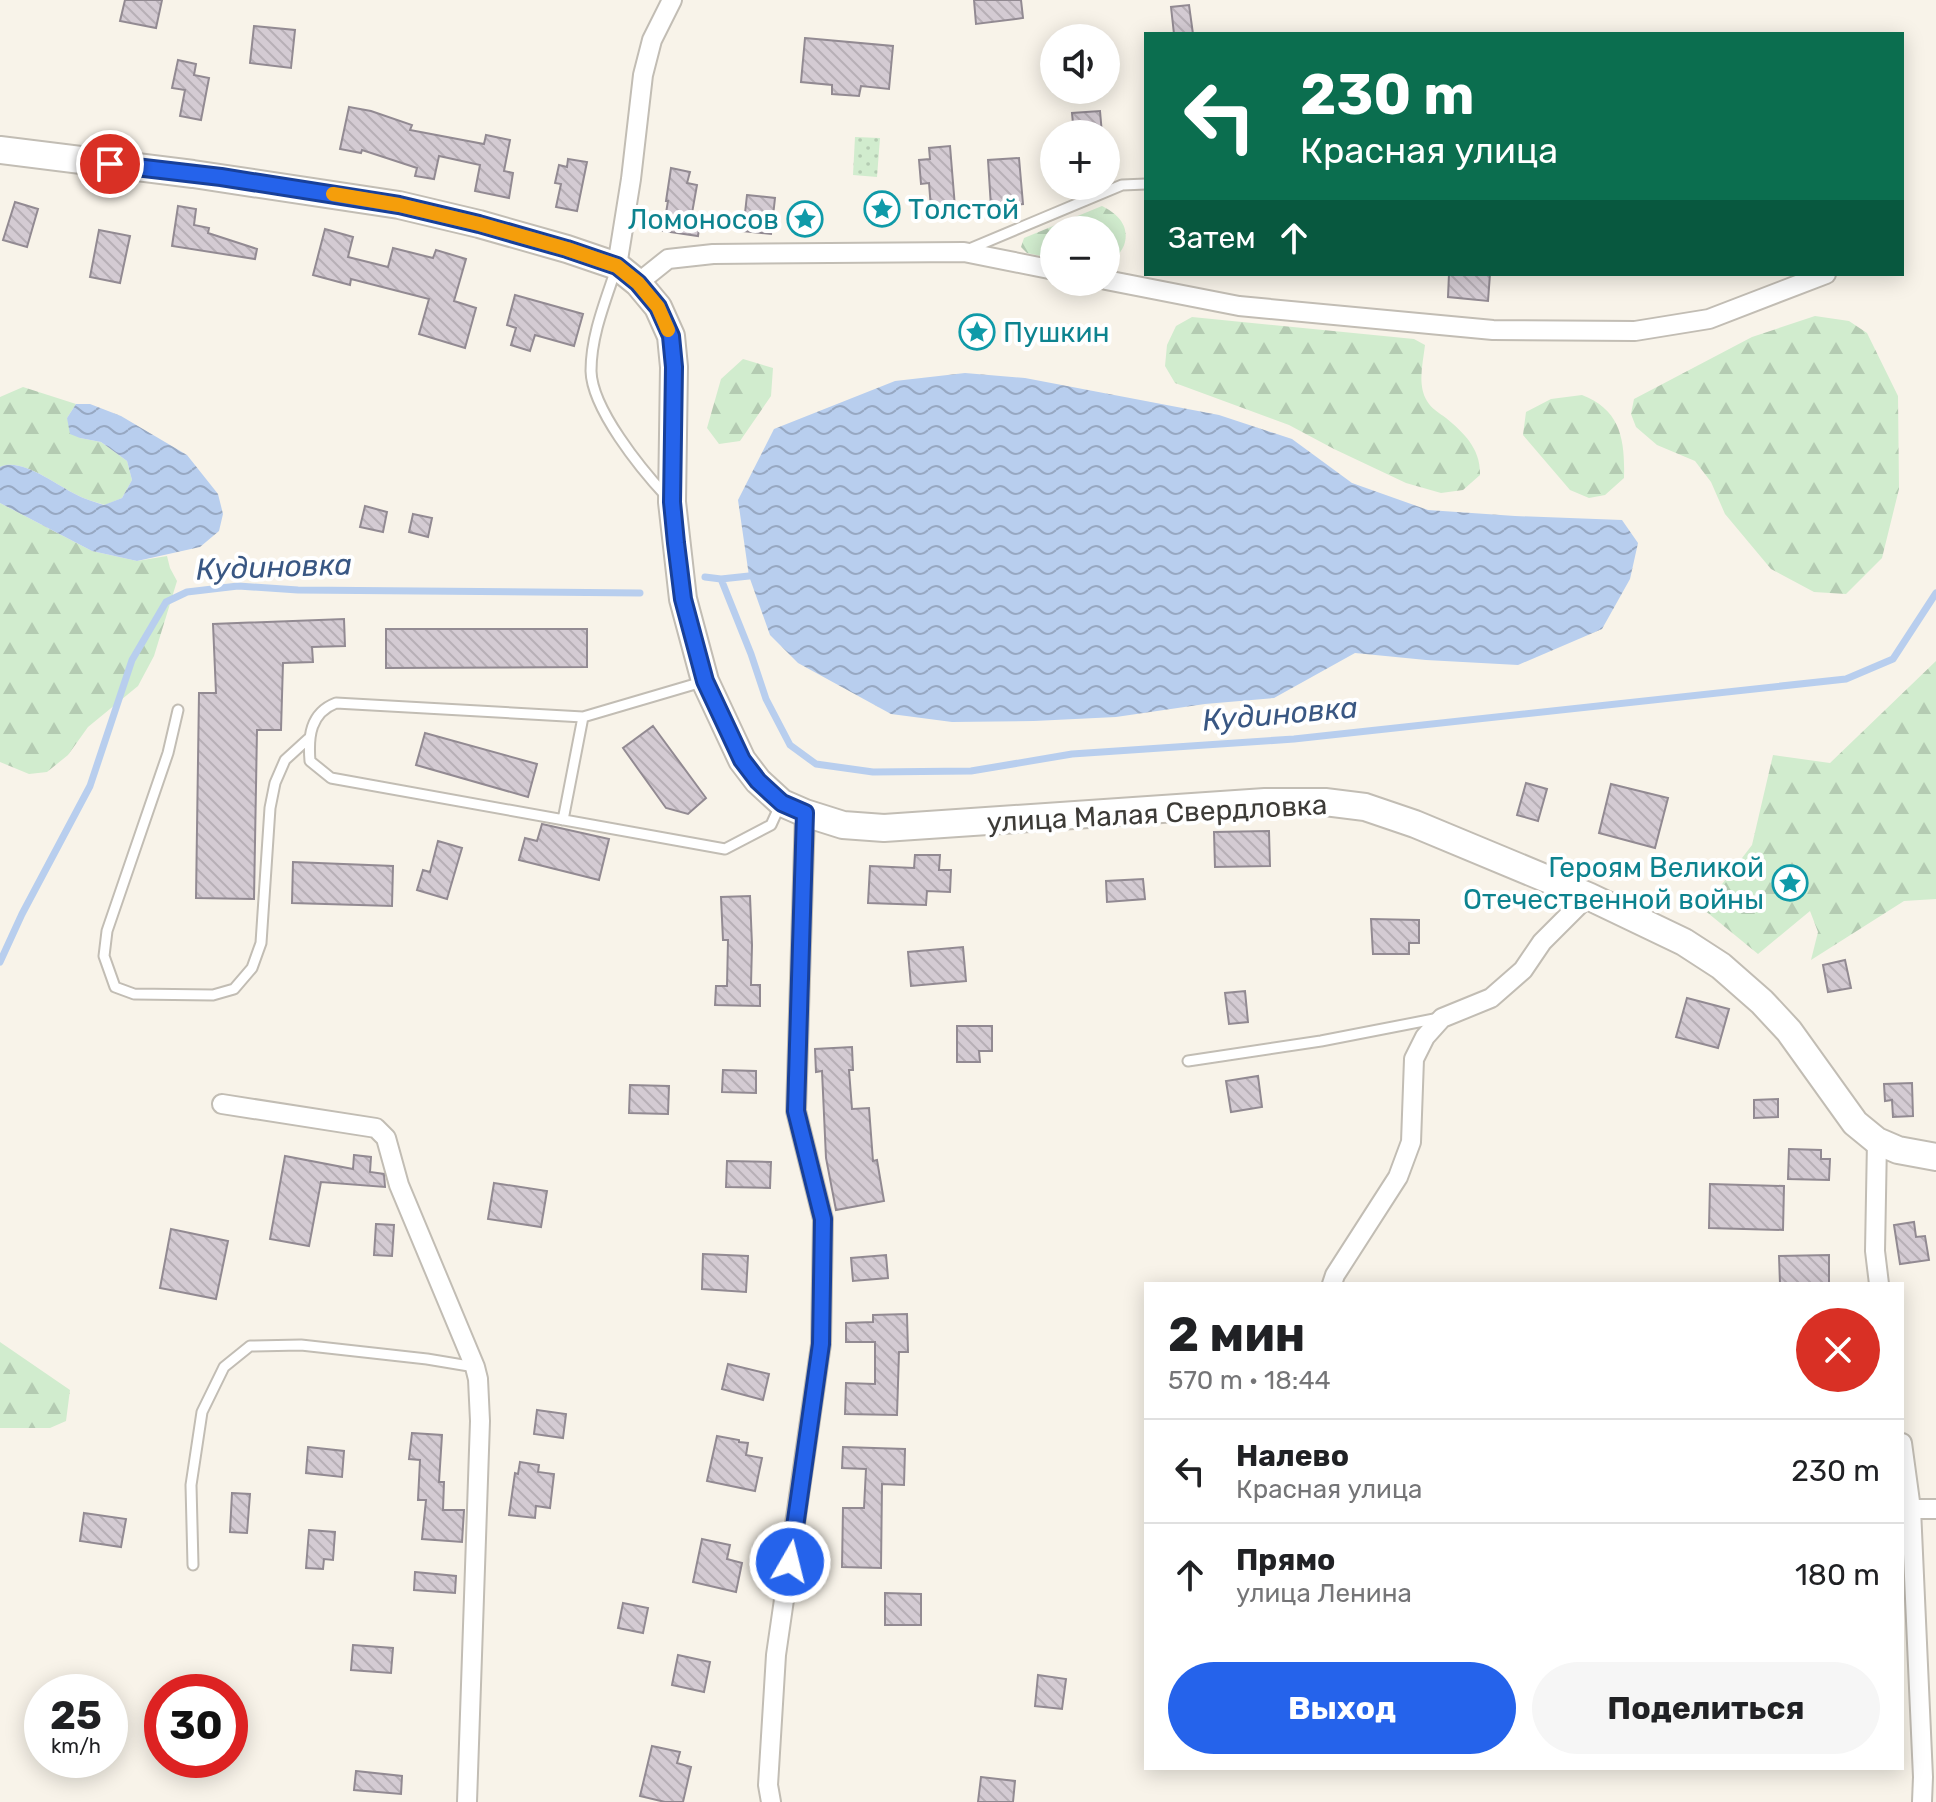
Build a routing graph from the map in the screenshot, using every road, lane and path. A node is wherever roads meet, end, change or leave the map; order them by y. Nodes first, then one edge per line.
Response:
1 (672, 0) edge
2 (0, 150) edge
3 (1144, 184) edge
4 (964, 252) junction
5 (1040, 267) edge
6 (627, 274) junction
7 (1821, 276) edge
8 (1120, 283) edge
9 (672, 502) junction
10 (705, 681) junction
11 (178, 710) dead end
12 (583, 717) junction
13 (308, 739) junction
14 (793, 808) junction
15 (563, 820) junction
16 (1588, 896) junction
17 (1442, 1018) junction
18 (1188, 1061) dead end
19 (222, 1104) dead end
20 (1877, 1141) junction
21 (1936, 1157) edge
22 (1333, 1282) edge
23 (1879, 1282) edge
24 (475, 1367) junction
25 (1904, 1458) edge
26 (1911, 1509) junction
27 (1936, 1509) edge
28 (193, 1565) dead end
29 (467, 1802) edge
30 (771, 1802) edge
31 (1922, 1802) edge

1 - 6 street
2 - 6 main road
3 - 4 lane
4 - 5 street
4 - 6 street
6 - 9 main road
6 - 9 lane
7 - 8 street
9 - 10 main road
10 - 12 lane
10 - 14 main road
11 - 13 lane
12 - 13 lane
12 - 15 lane
13 - 15 lane
14 - 15 lane
14 - 16 main road, улица Малая Свердловка
14 - 30 street
16 - 17 street
16 - 20 main road, улица Малая Свердловка
17 - 18 lane
17 - 22 street
19 - 24 street
20 - 21 main road
20 - 23 street
24 - 28 lane
24 - 29 street
25 - 26 street
26 - 27 street
26 - 31 street

